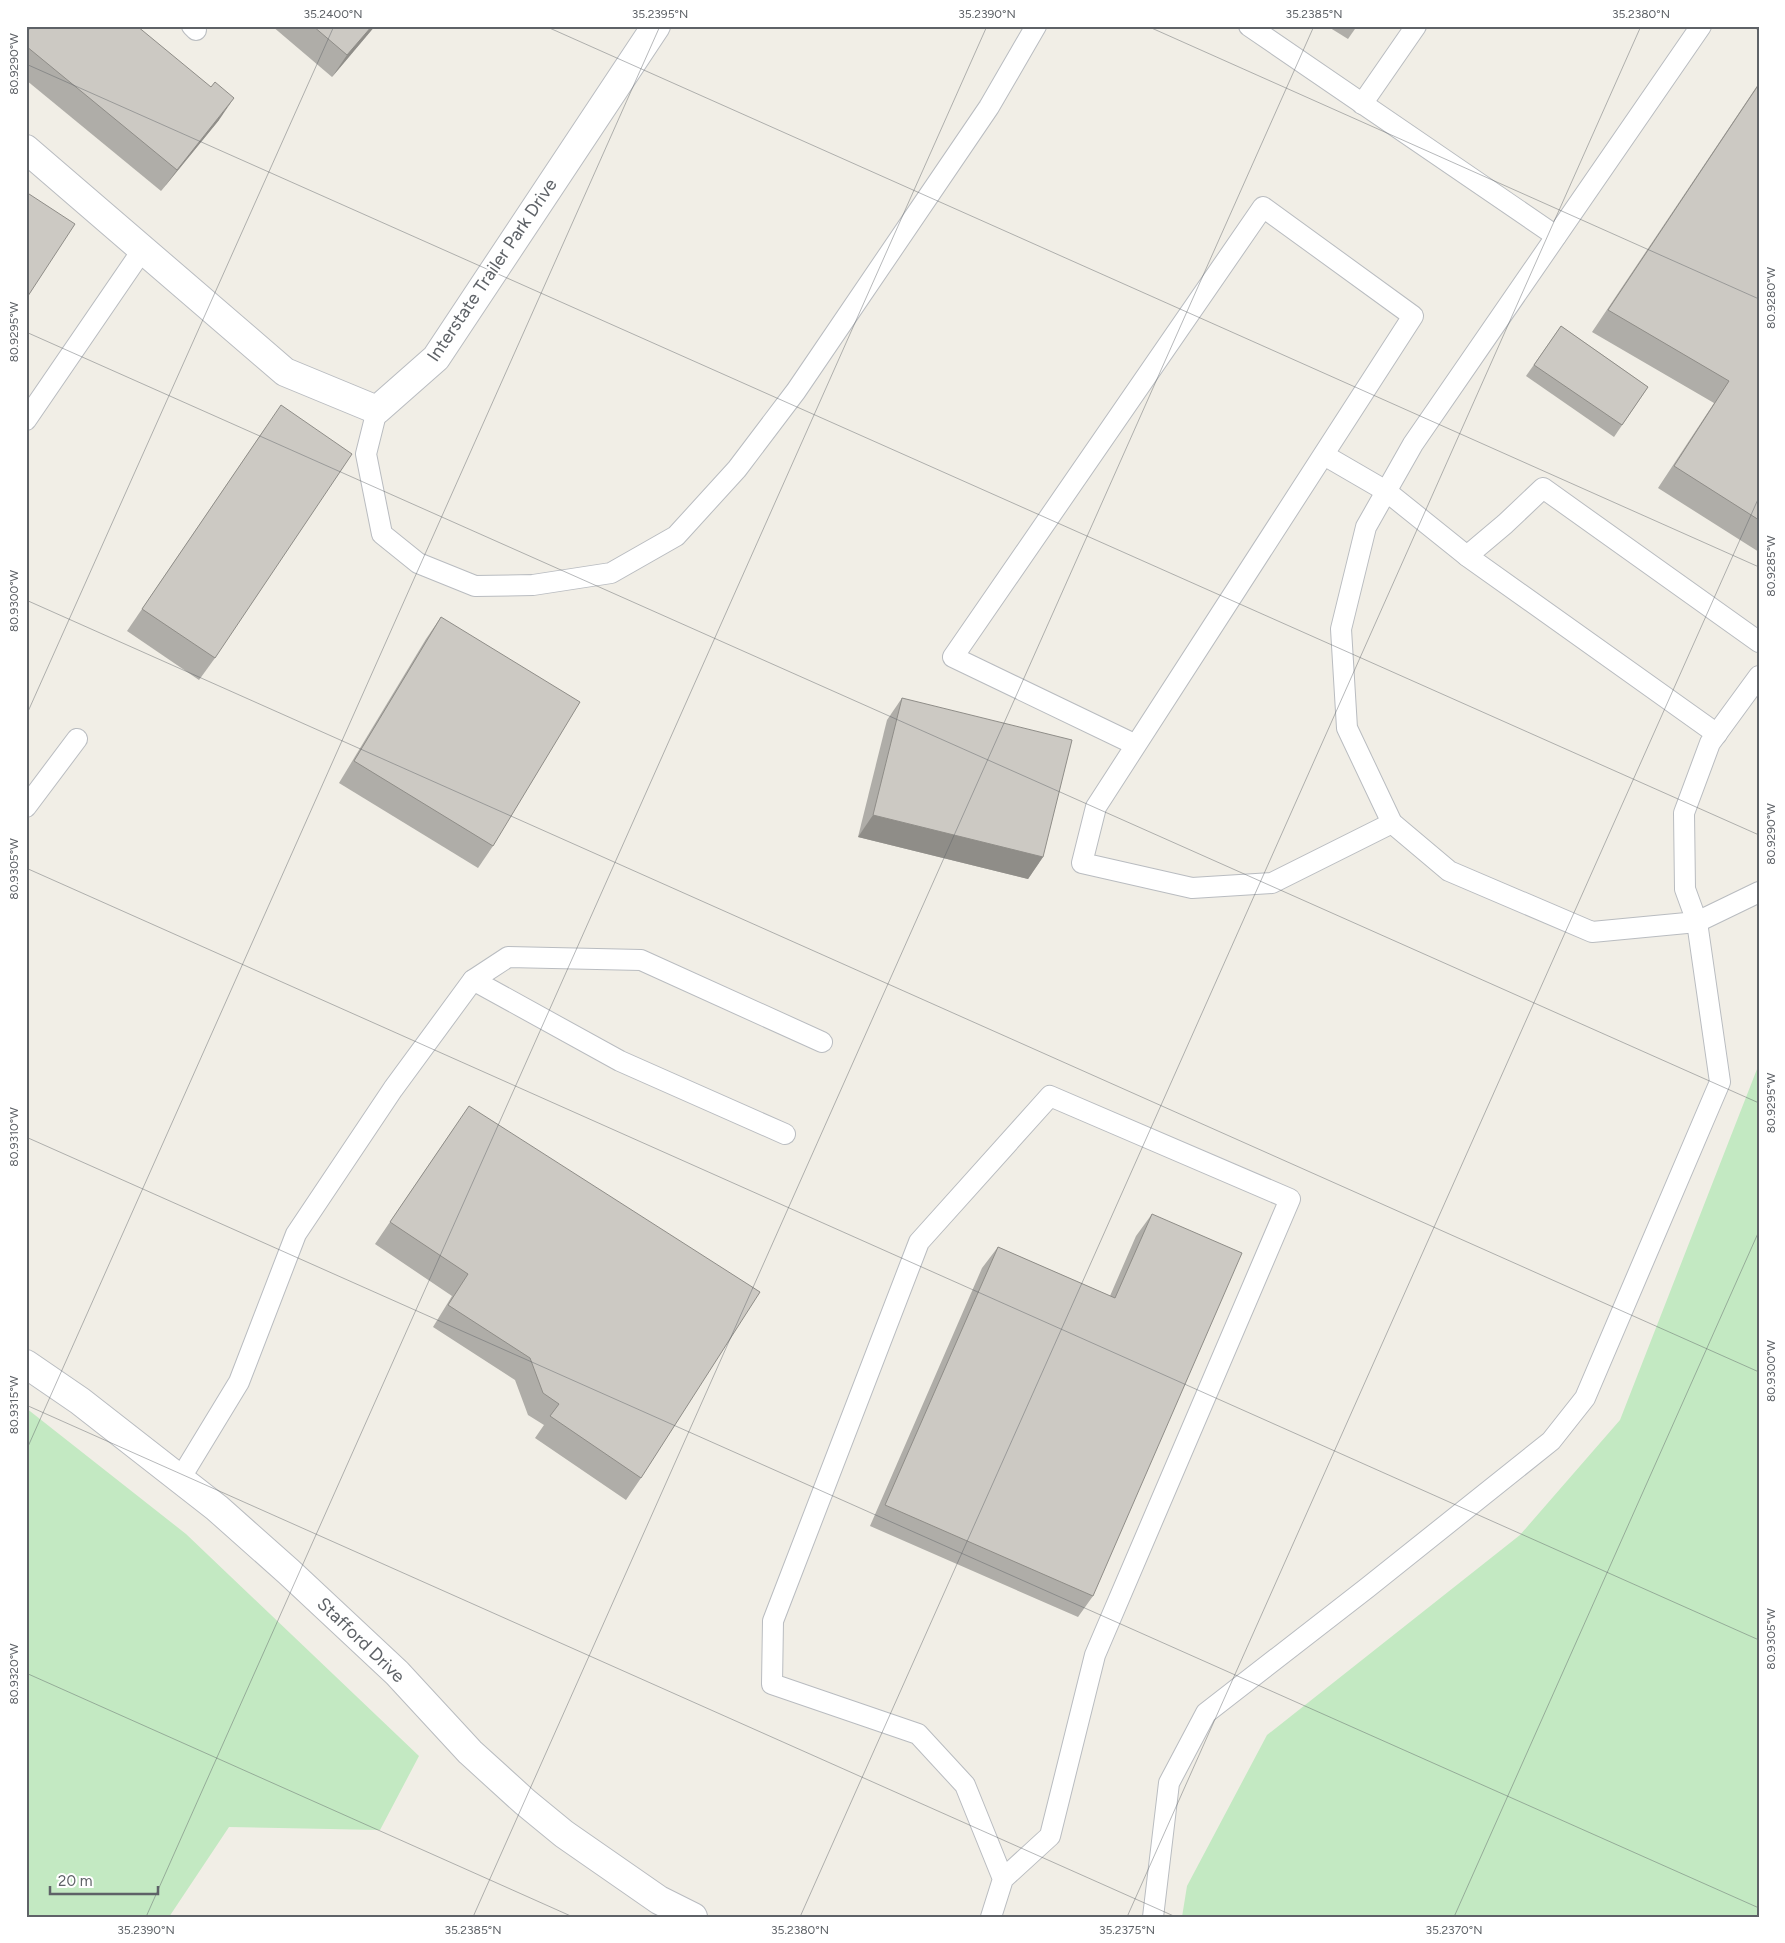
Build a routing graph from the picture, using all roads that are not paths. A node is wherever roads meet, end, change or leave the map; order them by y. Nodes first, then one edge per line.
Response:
1 (656, 26) edge
2 (1036, 26) edge
3 (1249, 26) edge
4 (1416, 26) edge
5 (1701, 26) edge
6 (1362, 104) junction
7 (26, 149) edge
8 (1556, 236) junction
9 (143, 249) junction
10 (377, 410) junction
11 (26, 420) edge
12 (1324, 455) junction
13 (1386, 491) junction
14 (1467, 556) junction
15 (1759, 642) edge
16 (1759, 676) edge
17 (1717, 734) junction
18 (77, 739) dead end
19 (1136, 745) junction
20 (26, 807) edge
21 (1392, 822) junction
22 (1759, 892) edge
23 (1697, 922) junction
24 (473, 980) junction
25 (822, 1042) dead end
26 (785, 1134) dead end
27 (26, 1364) edge
28 (180, 1479) junction
29 (1003, 1879) junction
30 (693, 1917) edge
31 (991, 1917) edge
32 (1153, 1917) edge

1 - 10 street, Interstate Trailer Park Drive
2 - 10 lane
3 - 6 lane
4 - 6 lane
5 - 8 lane
6 - 8 lane
7 - 9 street
8 - 13 lane
9 - 10 street
9 - 11 lane
12 - 13 lane
12 - 19 lane
12 - 19 lane
13 - 14 lane
13 - 21 lane
14 - 15 lane
14 - 17 lane
16 - 17 lane
17 - 23 lane
18 - 20 lane
19 - 21 lane
21 - 23 lane
22 - 23 lane
23 - 32 lane
24 - 25 lane
24 - 26 lane
24 - 28 lane
27 - 28 street, Stafford Drive
28 - 30 street, Stafford Drive
29 - 29 lane
29 - 31 lane

